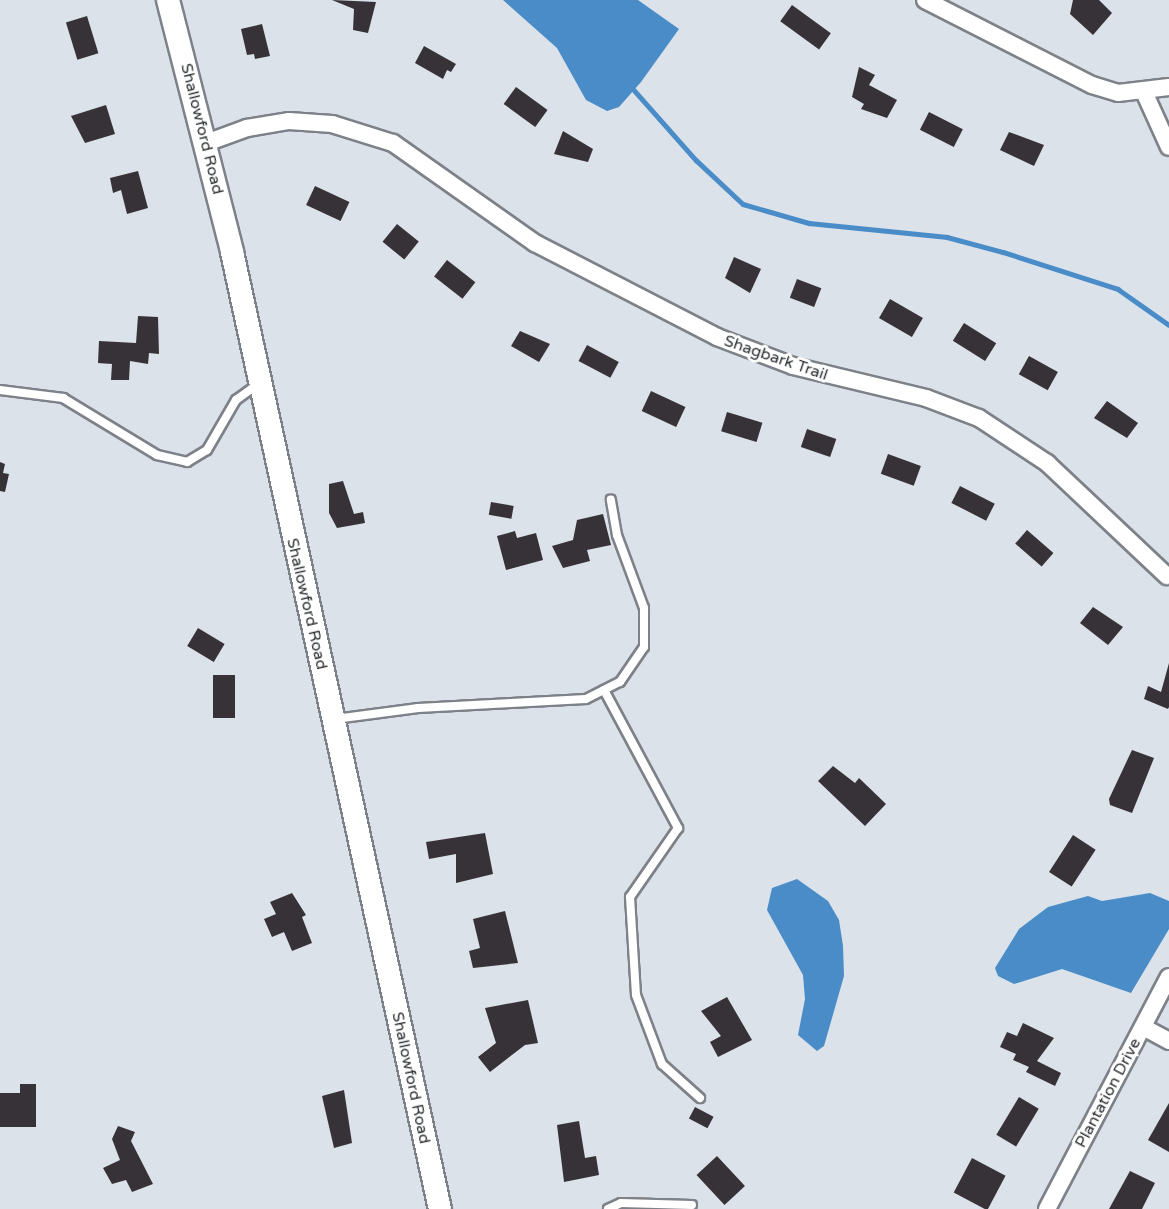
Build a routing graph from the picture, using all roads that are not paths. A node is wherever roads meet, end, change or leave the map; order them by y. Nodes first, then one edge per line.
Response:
1 (168, 0) edge
2 (925, 0) edge
3 (1169, 87) edge
4 (1145, 94) junction
5 (206, 143) junction
6 (1169, 147) edge
7 (257, 385) junction
8 (0, 390) edge
9 (611, 500) dead end
10 (1167, 576) dead end
11 (604, 690) junction
12 (332, 719) junction
13 (1169, 977) edge
14 (1143, 1027) junction
15 (1169, 1041) edge
16 (700, 1098) dead end
17 (692, 1205) dead end
18 (440, 1209) edge
19 (608, 1209) edge
20 (1047, 1209) edge

1 - 5 street, Shallowford Road
2 - 4 street
3 - 4 street
4 - 6 street
5 - 7 street, Shallowford Road
5 - 10 street, Shagbark Trail
7 - 8 lane
7 - 12 street, Shallowford Road
9 - 11 lane
11 - 12 lane
11 - 16 lane
12 - 18 street, Shallowford Road
13 - 14 street, Plantation Drive
14 - 15 street
14 - 20 street, Plantation Drive
17 - 19 lane

